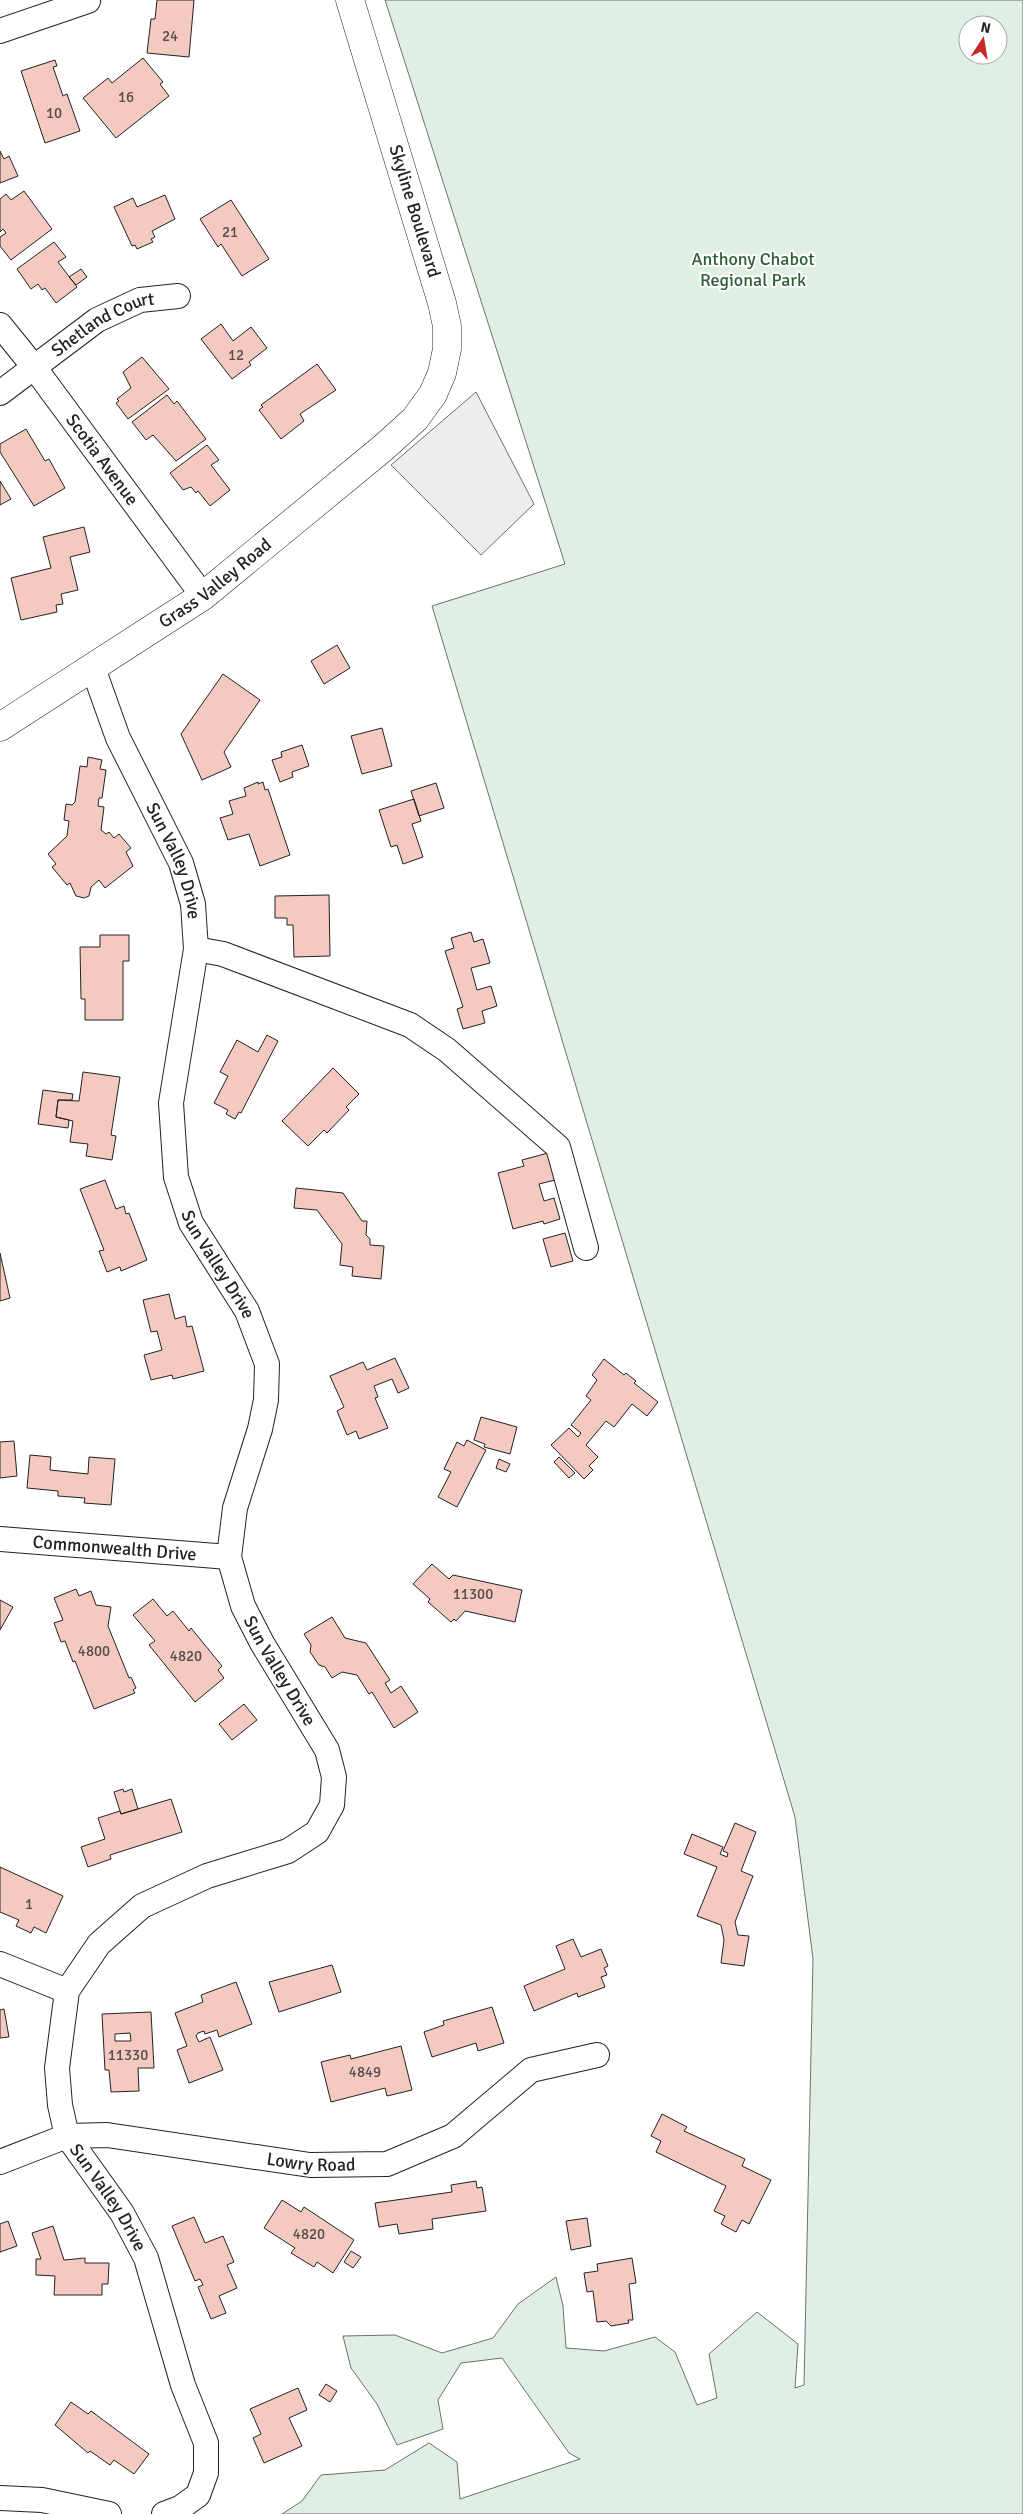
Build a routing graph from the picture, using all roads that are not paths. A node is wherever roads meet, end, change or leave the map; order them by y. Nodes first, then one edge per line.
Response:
1 (350, 0) edge
2 (88, 1) dead end
3 (0, 31) edge
4 (178, 296) dead end
5 (0, 325) edge
6 (34, 368) junction
7 (0, 393) edge
8 (415, 419) joint
9 (203, 596) junction
10 (92, 668) junction
11 (0, 728) edge
12 (196, 949) junction
13 (586, 1248) dead end
14 (0, 1539) edge
15 (229, 1557) junction
16 (0, 1964) edge
17 (67, 1991) junction
18 (597, 2055) dead end
19 (67, 2136) junction
20 (0, 2162) edge
21 (0, 2498) edge
22 (109, 2514) edge
23 (164, 2514) edge

1 - 8 main road, Skyline Boulevard
2 - 3 street
4 - 6 street, Shetland Court
5 - 6 street, Scotia Avenue
6 - 7 street, Shetland Court
6 - 9 street, Scotia Avenue
8 - 9 main road, Grass Valley Road
9 - 10 main road, Grass Valley Road
10 - 11 main road, Grass Valley Road
10 - 12 street, Sun Valley Drive
12 - 13 street
12 - 15 street, Sun Valley Drive
14 - 15 street, Commonwealth Drive
15 - 17 street, Sun Valley Drive
16 - 17 street
17 - 19 street, Sun Valley Drive
18 - 19 street, Lowry Road
19 - 20 street, Lowry Road
19 - 23 street, Sun Valley Drive
21 - 22 street

